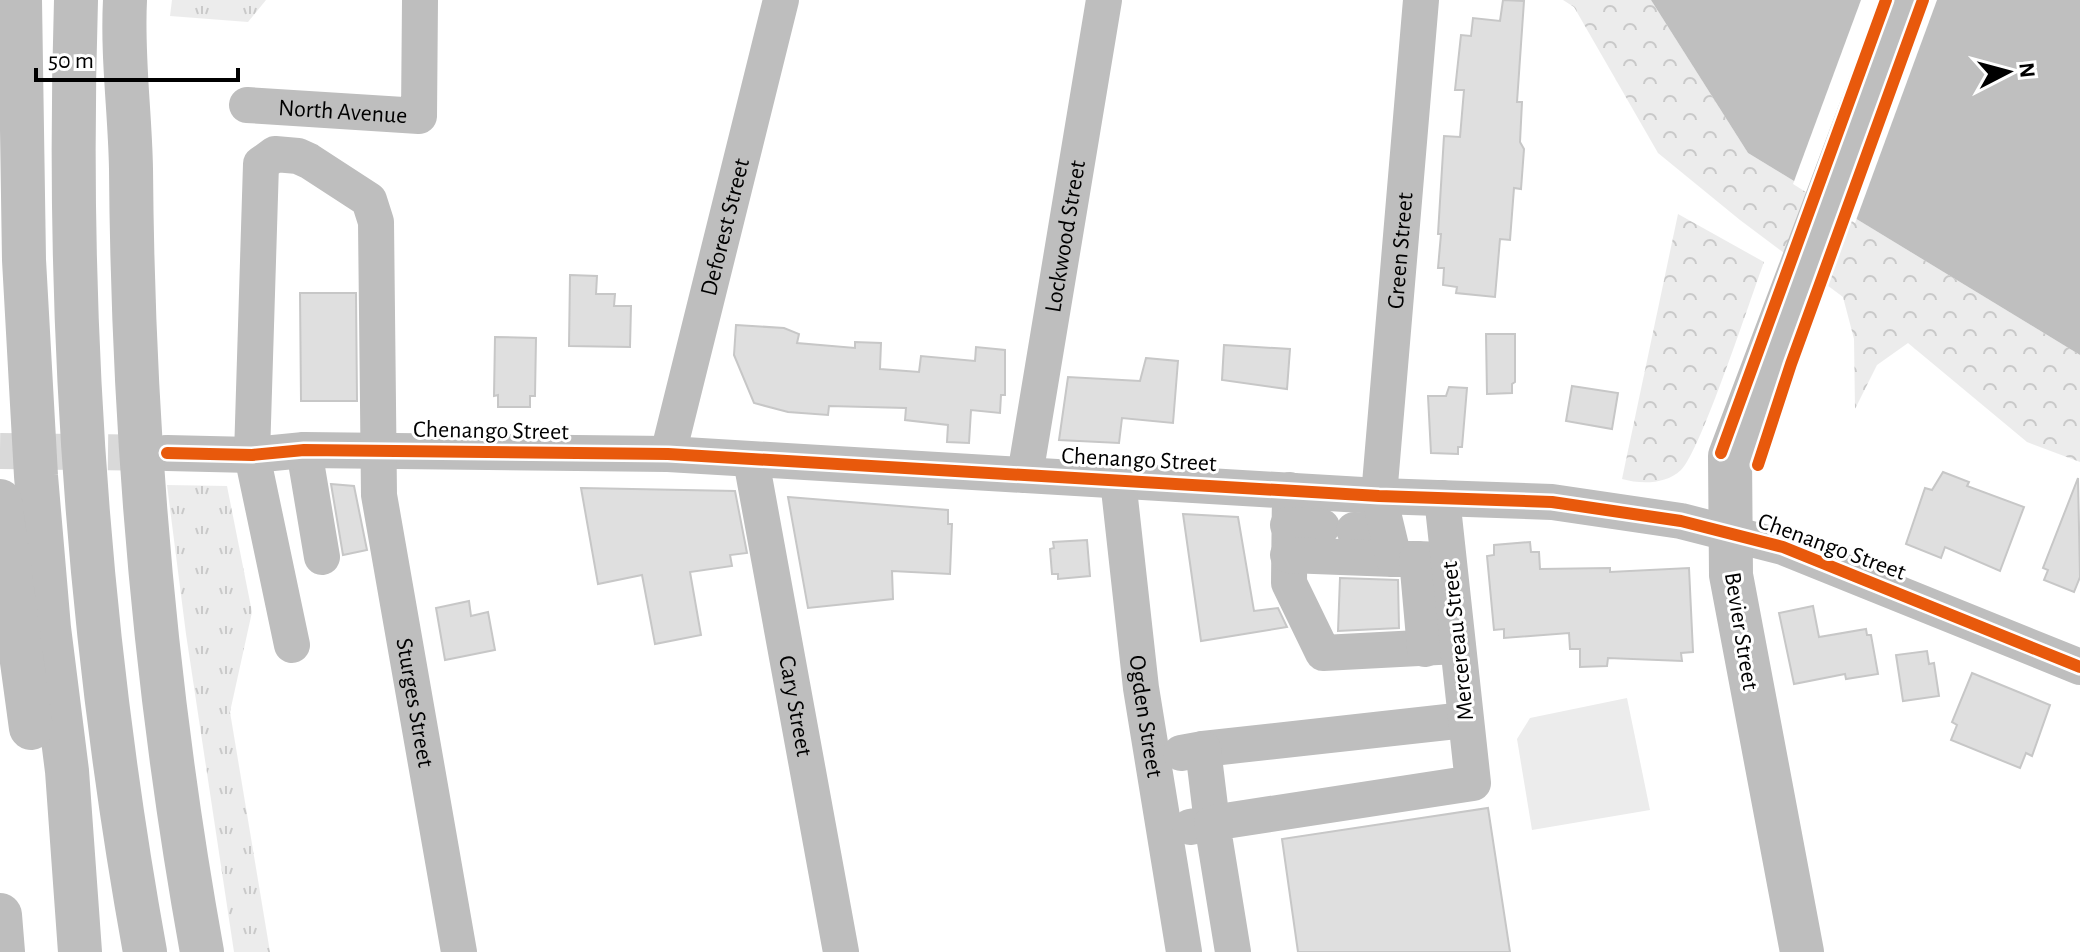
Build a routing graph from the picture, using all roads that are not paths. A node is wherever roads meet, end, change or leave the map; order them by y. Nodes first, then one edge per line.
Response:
1 (20, 0) edge
2 (76, 0) edge
3 (125, 0) edge
4 (143, 0) edge
5 (420, 0) edge
6 (781, 0) edge
7 (1104, 0) edge
8 (1902, 0) edge
9 (1421, 2) edge
10 (247, 105) dead end
11 (302, 109) junction
12 (130, 140) junction
13 (300, 157) junction
14 (304, 450) junction
15 (377, 451) junction
16 (167, 453) tunnel mouth
17 (668, 454) junction
18 (252, 455) junction
19 (751, 460) junction
20 (1025, 475) junction
21 (1118, 480) junction
22 (1290, 490) junction
23 (1379, 496) junction
24 (1442, 498) junction
25 (0, 501) edge
26 (1731, 533) junction
27 (1362, 543) junction
28 (322, 557) dead end
29 (292, 645) dead end
30 (1441, 648) junction
31 (2080, 667) edge
32 (1465, 720) junction
33 (1203, 749) junction
34 (1153, 757) junction
35 (1212, 823) junction
36 (1165, 831) junction
37 (0, 915) edge
38 (3, 952) edge
39 (78, 952) edge
40 (145, 952) edge
41 (202, 952) edge
42 (459, 952) edge
43 (841, 952) edge
44 (1184, 952) edge
45 (1233, 952) edge
46 (1802, 952) edge

1 - 39 main road
2 - 40 main road
3 - 12 main road
4 - 12 main road
5 - 11 street, North Avenue
6 - 17 street, Deforest Street
7 - 20 street, Lockwood Street
8 - 26 main road, Bevier Street
9 - 23 street, Green Street
10 - 11 street, North Avenue
11 - 13 street
12 - 41 main road
13 - 15 street, Sturges Street
13 - 18 street
14 - 15 street, Chenango Street
14 - 18 street, Chenango Street
14 - 28 street
15 - 17 street, Chenango Street
15 - 42 street, Sturges Street
16 - 18 street, Chenango Street
17 - 19 street, Chenango Street
18 - 29 street
19 - 20 street, Chenango Street
19 - 43 street, Cary Street
20 - 21 street, Chenango Street
21 - 22 street, Chenango Street
21 - 34 street, Ogden Street
22 - 23 street, Chenango Street
22 - 27 street
23 - 24 street, Chenango Street
23 - 27 street, Green Street
24 - 26 street, Chenango Street
24 - 27 street, Mercereau Street
25 - 39 main road
26 - 31 street, Chenango Street
26 - 46 main road, Bevier Street
27 - 30 street, Mercereau Street
27 - 30 street
30 - 32 street, Mercereau Street
32 - 33 street
32 - 35 street, Mercereau Street
33 - 34 street
33 - 35 street
34 - 36 street, Ogden Street
35 - 36 street
35 - 45 street
36 - 44 street, Ogden Street
37 - 38 main road

